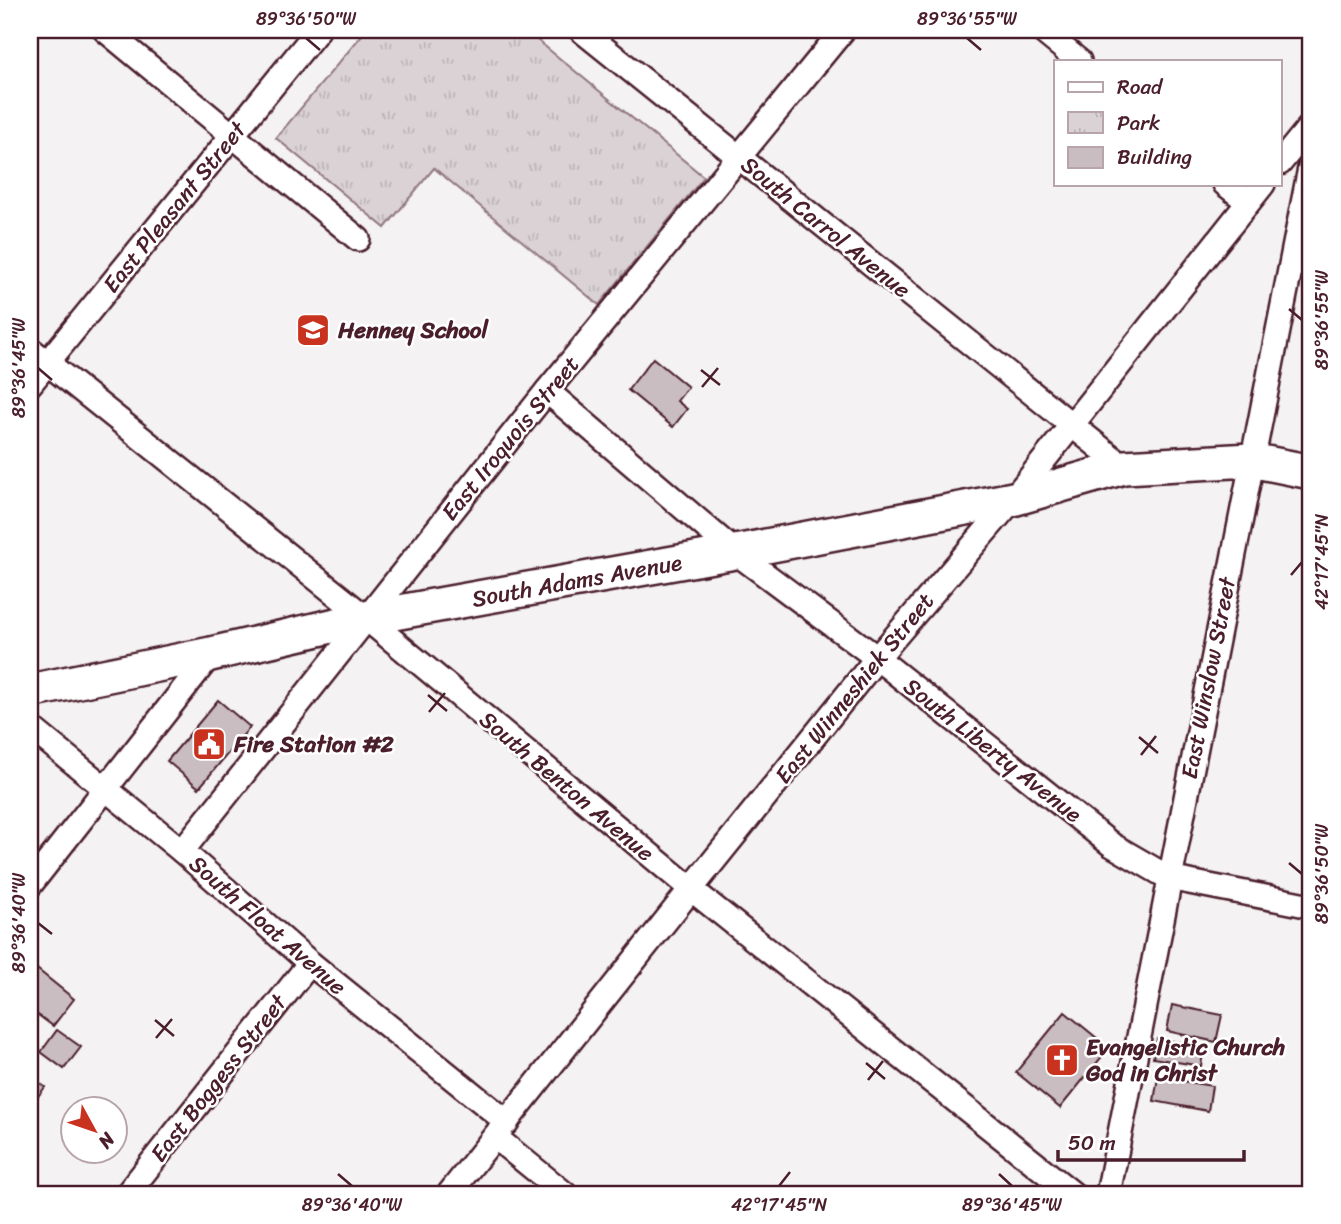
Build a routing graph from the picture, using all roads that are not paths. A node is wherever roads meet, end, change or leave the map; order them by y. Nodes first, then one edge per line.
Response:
1 (105, 30) edge
2 (318, 30) edge
3 (581, 30) edge
4 (843, 30) edge
5 (1041, 30) edge
6 (1078, 60) edge
7 (1311, 125) edge
8 (233, 135) junction
9 (738, 157) junction
10 (1282, 161) edge
11 (1311, 163) edge
12 (1228, 186) edge
13 (1261, 186) edge
14 (1248, 202) junction
15 (358, 239) dead end
16 (38, 356) edge
17 (30, 384) edge
18 (547, 391) junction
19 (1072, 425) junction
20 (1251, 460) junction
21 (1124, 467) junction
22 (1311, 472) edge
23 (1013, 499) junction
24 (735, 552) junction
25 (366, 618) junction
26 (211, 654) junction
27 (877, 658) junction
28 (30, 691) edge
29 (30, 727) edge
30 (106, 789) junction
31 (182, 851) junction
32 (1169, 878) junction
33 (30, 885) edge
34 (691, 889) junction
35 (1311, 906) edge
36 (310, 963) junction
37 (501, 1129) junction
38 (127, 1194) edge
39 (449, 1194) edge
40 (565, 1194) edge
41 (1073, 1194) edge
42 (1108, 1194) edge

1 - 8 street
2 - 8 street, East Pleasant Street
3 - 9 street, South Carrol Avenue
4 - 9 street, East Iroquois Street
5 - 6 street
7 - 10 street
8 - 15 street
8 - 16 street, East Pleasant Street
9 - 18 street, East Iroquois Street
9 - 19 street, South Carrol Avenue
11 - 20 street, East Winslow Street
12 - 14 street
13 - 14 street, East Winneshiek Street
14 - 19 street, East Winneshiek Street
16 - 17 street, East Pleasant Street
16 - 25 street, South Benton Avenue
18 - 24 street, South Liberty Avenue
18 - 25 street, East Iroquois Street
19 - 21 street
19 - 23 street, East Winneshiek Street
20 - 21 street, South Adams Avenue
20 - 22 street, South Adams Avenue
20 - 32 street, East Winslow Street
21 - 23 street, South Adams Avenue
23 - 24 street, South Adams Avenue
23 - 27 street, East Winneshiek Street
24 - 25 street, South Adams Avenue
24 - 27 street, South Liberty Avenue
25 - 26 street, South Adams Avenue
25 - 31 street, East Iroquois Street
25 - 34 street, South Benton Avenue
26 - 28 street, South Adams Avenue
26 - 30 street
27 - 32 street, South Liberty Avenue
27 - 34 street, East Winneshiek Street
29 - 30 street, South Float Avenue
30 - 31 street, South Float Avenue
30 - 33 street
31 - 36 street, South Float Avenue
32 - 35 street, South Liberty Avenue
32 - 42 street, East Winslow Street
34 - 37 street, East Winneshiek Street
34 - 41 street, South Benton Avenue
36 - 37 street, South Float Avenue
36 - 38 street, East Boggess Street
37 - 39 street, East Winneshiek Street
37 - 40 street, South Float Avenue

